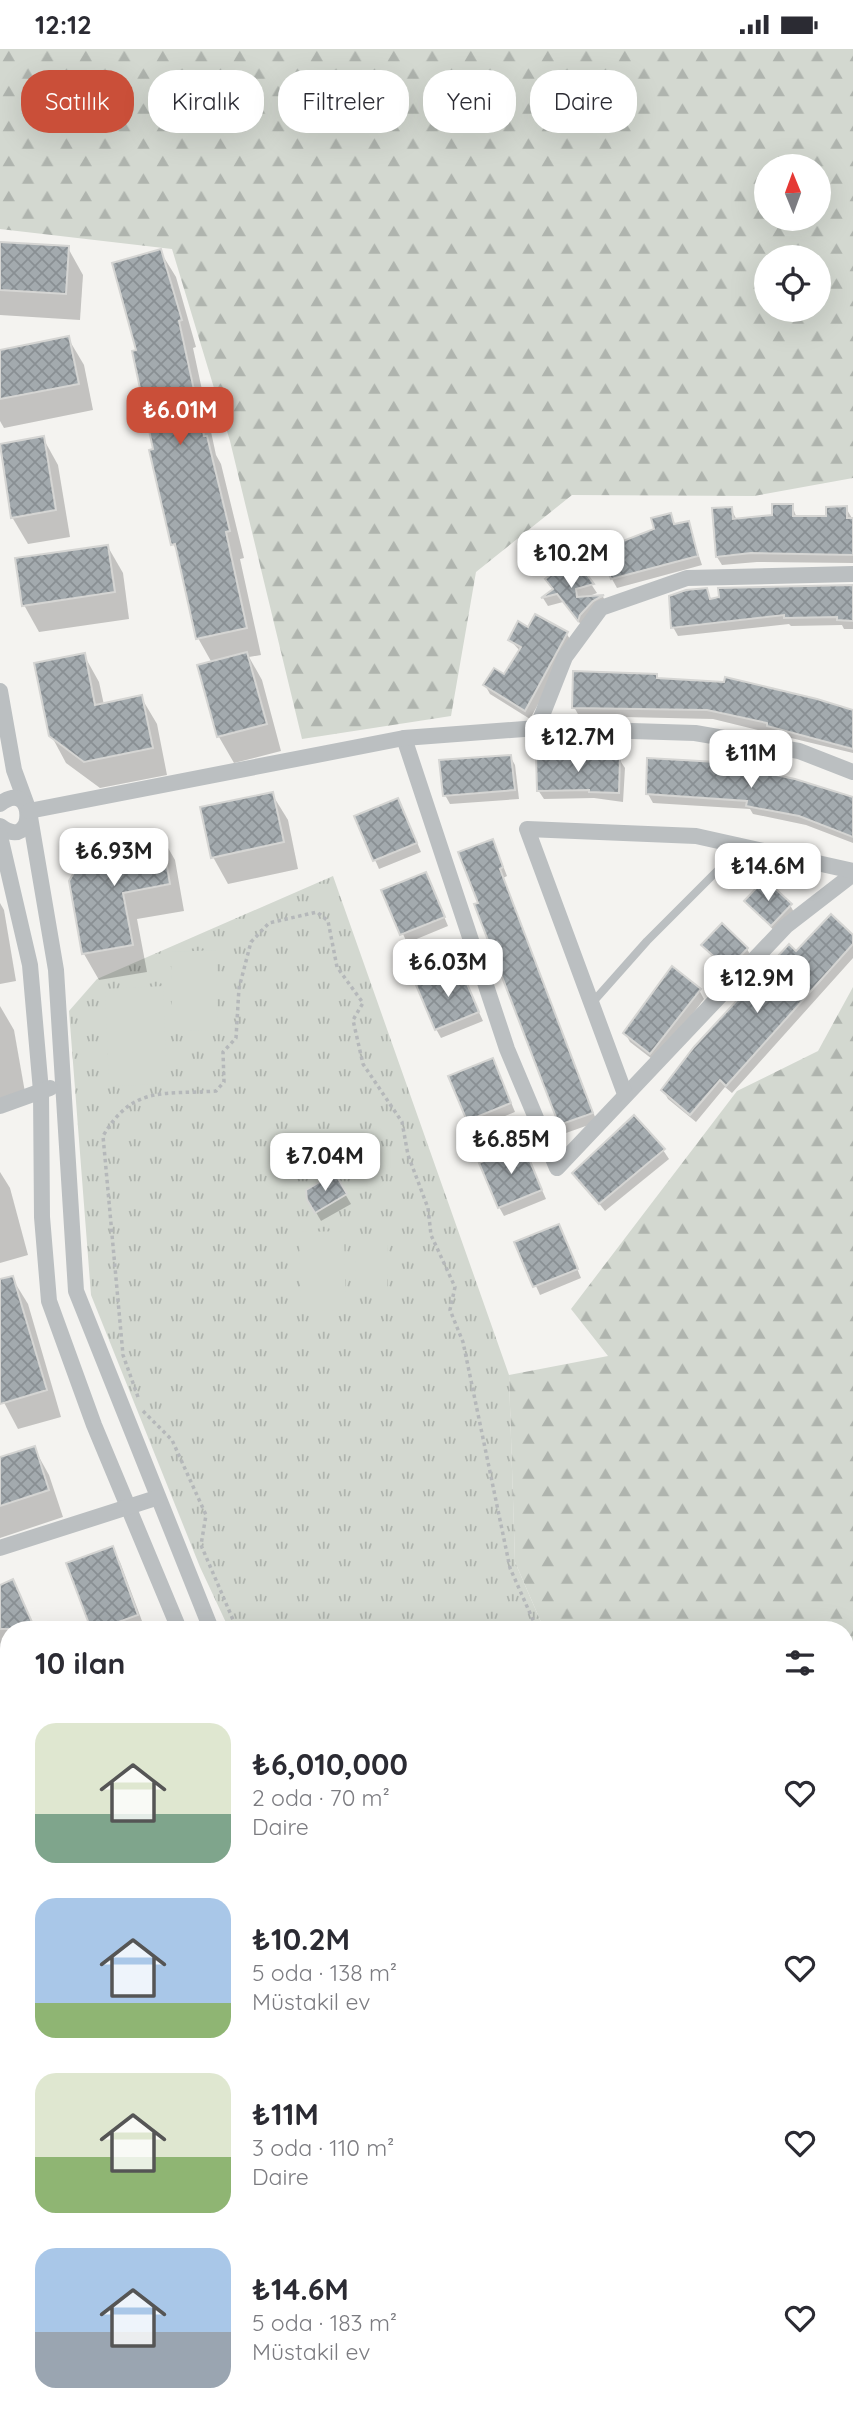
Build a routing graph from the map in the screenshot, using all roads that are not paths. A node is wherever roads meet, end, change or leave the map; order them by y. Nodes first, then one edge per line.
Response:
1 (853, 574) edge
2 (0, 691) edge
3 (537, 728) junction
4 (404, 738) junction
5 (853, 772) edge
6 (0, 804) edge
7 (29, 811) junction
8 (0, 827) edge
9 (0, 836) edge
10 (742, 846) junction
11 (853, 873) edge
12 (592, 1003) junction
13 (63, 1084) junction
14 (41, 1091) junction
15 (625, 1094) junction
16 (0, 1106) edge
17 (156, 1498) junction
18 (128, 1508) junction
19 (0, 1548) edge
20 (176, 1621) edge
21 (208, 1621) edge

1 - 3 street
2 - 7 street
3 - 4 street
3 - 5 street
4 - 7 street
4 - 15 street
6 - 7 street
7 - 8 street
7 - 13 street
9 - 14 street
10 - 11 street
10 - 12 lane
10 - 12 street
11 - 15 street
12 - 15 street
13 - 14 street
13 - 17 street
14 - 16 street
14 - 18 street
17 - 18 street
17 - 21 street
18 - 19 street
18 - 20 street

